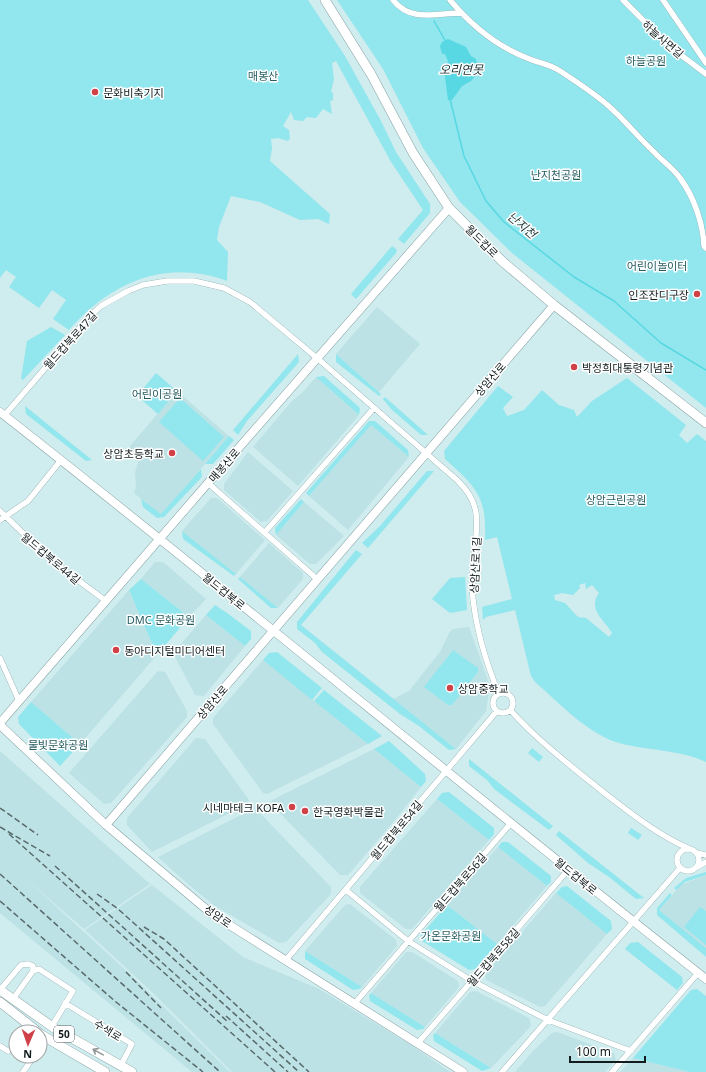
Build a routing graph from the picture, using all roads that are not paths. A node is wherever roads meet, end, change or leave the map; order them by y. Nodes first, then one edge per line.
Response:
1 (325, 0) edge
2 (393, 0) edge
3 (450, 0) edge
4 (623, 0) edge
5 (663, 0) edge
6 (461, 13) junction
7 (706, 63) edge
8 (706, 74) edge
9 (449, 208) junction
10 (706, 248) edge
11 (554, 305) junction
12 (317, 358) junction
13 (374, 408) junction
14 (2, 414) edge
15 (706, 423) edge
16 (426, 453) junction
17 (61, 460) junction
18 (208, 483) junction
19 (0, 511) edge
20 (2, 519) edge
21 (265, 532) junction
22 (161, 539) junction
23 (317, 579) junction
24 (106, 601) junction
25 (273, 631) junction
26 (0, 658) edge
27 (499, 694) junction
28 (19, 701) junction
29 (496, 711) junction
30 (511, 711) junction
31 (0, 724) edge
32 (447, 771) junction
33 (511, 823) junction
34 (106, 825) junction
35 (671, 841) junction
36 (690, 849) junction
37 (696, 853) junction
38 (706, 855) edge
39 (677, 856) junction
40 (706, 862) edge
41 (697, 867) junction
42 (680, 868) junction
43 (568, 870) junction
44 (346, 890) junction
45 (634, 922) junction
46 (408, 941) junction
47 (285, 961) junction
48 (33, 971) junction
49 (698, 973) junction
50 (706, 979) edge
51 (472, 981) junction
52 (0, 990) edge
53 (13, 999) junction
54 (0, 1002) edge
55 (65, 1003) junction
56 (354, 1004) junction
57 (548, 1020) junction
58 (28, 1024) edge
59 (52, 1026) junction
60 (48, 1038) edge
61 (418, 1044) junction
62 (0, 1046) edge
63 (8, 1051) dead end
64 (631, 1051) junction
65 (121, 1065) junction
66 (105, 1072) edge
67 (132, 1072) edge
68 (462, 1072) edge
69 (502, 1072) edge
70 (612, 1072) edge

1 - 9 main road, 월드컵로
2 - 6 street
3 - 6 street
4 - 8 street, 하늘사면길
5 - 7 street
6 - 10 street
9 - 11 main road, 월드컵로
9 - 12 main road, 매봉산로
11 - 15 main road, 월드컵로
11 - 16 main road, 상암산로
12 - 13 street
12 - 14 street, 월드컵북로47길
12 - 18 main road, 매봉산로
13 - 16 street
13 - 21 street
14 - 17 main road, 월드컵북로
16 - 23 main road, 상암산로
16 - 27 street, 상암산로1길
17 - 20 street
17 - 22 main road, 월드컵북로
18 - 21 street
18 - 22 main road, 매봉산로
19 - 20 street, 월드컵북로44길
20 - 24 street, 월드컵북로44길
21 - 23 street
22 - 24 main road, 매봉산로
22 - 25 main road, 월드컵북로
23 - 25 main road, 상암산로
24 - 28 main road, 매봉산로
25 - 32 main road, 월드컵북로
25 - 34 main road, 상암산로
26 - 28 street
27 - 29 street
27 - 30 street
28 - 31 main road, 매봉산로
29 - 30 street
29 - 32 street
30 - 35 street
31 - 34 main road, 성암로
32 - 33 main road, 월드컵북로
32 - 44 street, 월드컵북로54길
33 - 43 main road, 월드컵북로
33 - 46 street, 월드컵북로56길
34 - 47 main road, 성암로
35 - 36 street
35 - 39 street
36 - 37 street
36 - 39 street
37 - 38 street
37 - 41 street
39 - 42 street
40 - 41 street
41 - 42 street
42 - 45 street
43 - 45 main road, 월드컵북로
43 - 51 street, 월드컵북로58길
44 - 46 street
44 - 47 street, 월드컵북로54길
45 - 49 main road, 월드컵북로
45 - 57 street
46 - 51 street
46 - 56 street, 월드컵북로56길
47 - 56 main road, 성암로
48 - 52 street
48 - 53 street
48 - 55 street
49 - 50 main road, 월드컵북로
49 - 64 street
51 - 57 street
51 - 61 street, 월드컵북로58길
52 - 53 main road, 50
53 - 59 main road, 50
54 - 58 main road, 50
55 - 59 street
55 - 65 street, 수색로
56 - 61 main road, 성암로
57 - 64 street
57 - 69 street
65 -> 59 main road, 50
60 - 66 main road, 50
61 - 68 main road, 성암로
62 - 63 street
64 - 70 street
65 - 67 main road, 50

